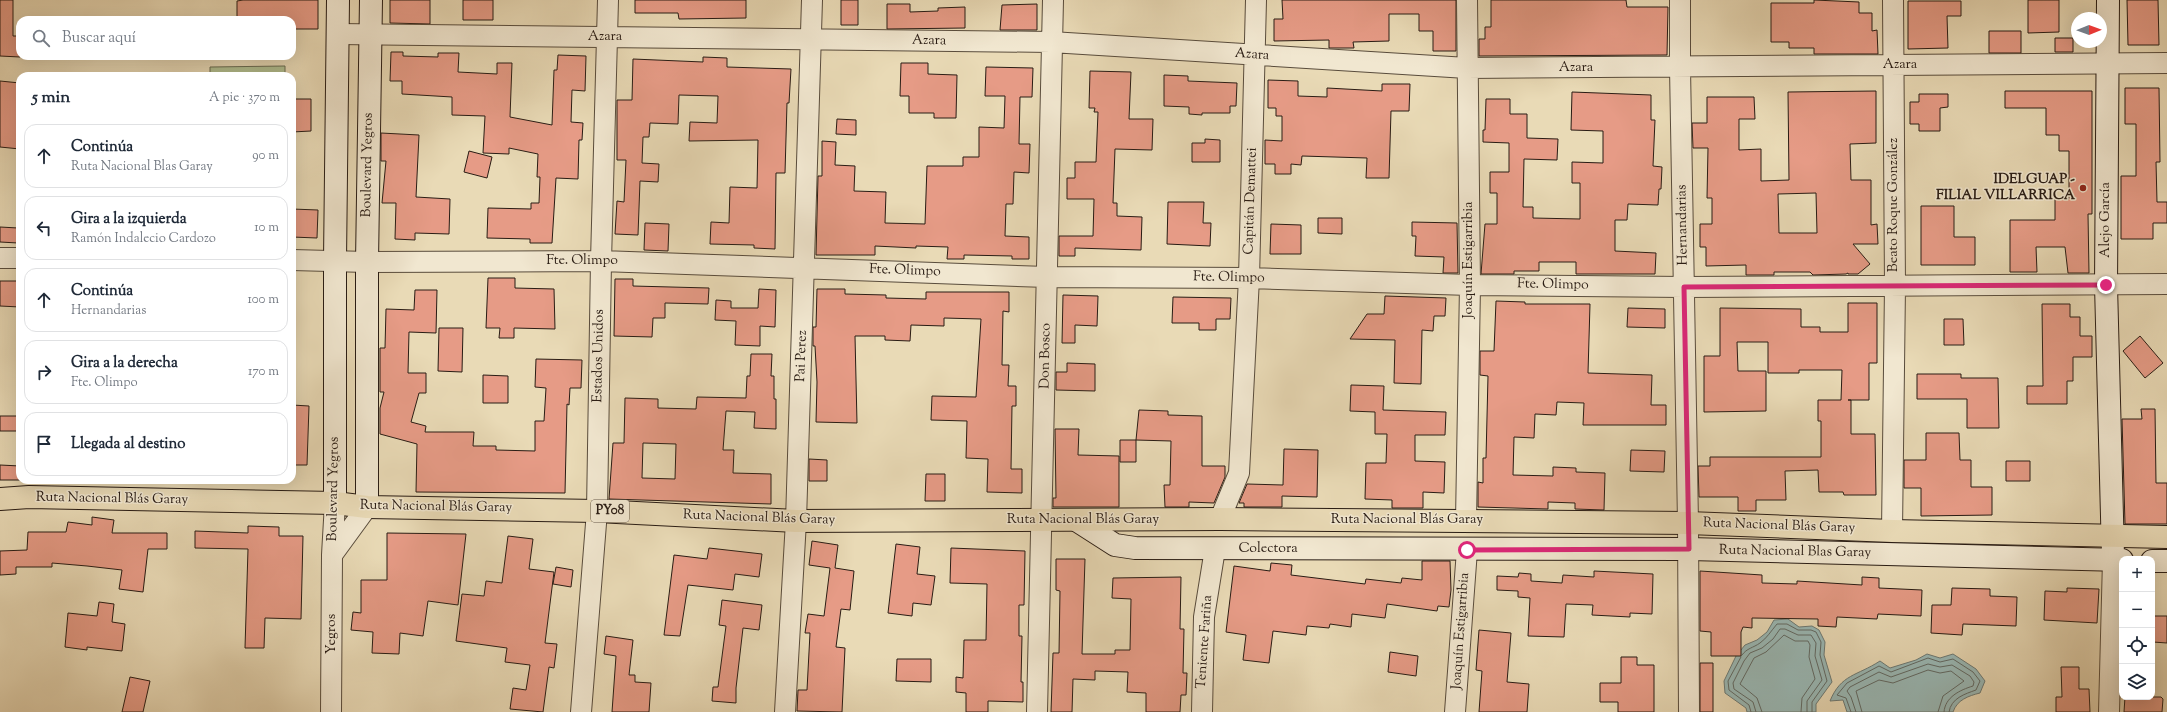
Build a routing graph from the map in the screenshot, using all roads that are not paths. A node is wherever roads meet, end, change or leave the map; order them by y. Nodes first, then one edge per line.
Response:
1 (338, 0) edge
2 (371, 0) edge
3 (608, 0) edge
4 (812, 0) edge
5 (1053, 0) edge
6 (1256, 0) edge
7 (1467, 0) edge
8 (1680, 0) edge
9 (1893, 0) edge
10 (2108, 0) edge
11 (337, 34) junction
12 (370, 36) junction
13 (607, 37) junction
14 (811, 39) junction
15 (1051, 42) junction
16 (1255, 55) junction
17 (2167, 63) edge
18 (2108, 64) junction
19 (1894, 65) junction
20 (1467, 68) junction
21 (1680, 68) junction
22 (0, 258) edge
23 (16, 258) edge
24 (296, 260) edge
25 (334, 260) junction
26 (601, 261) junction
27 (367, 262) junction
28 (804, 268) junction
29 (1047, 277) junction
30 (1248, 278) junction
31 (2167, 284) edge
32 (1470, 285) junction
33 (2106, 285) junction
34 (1895, 286) junction
35 (1684, 287) junction
36 (0, 500) edge
37 (335, 503) junction
38 (366, 506) junction
39 (597, 511) junction
40 (1220, 519) junction
41 (1042, 520) junction
42 (1076, 520) junction
43 (796, 521) junction
44 (1466, 521) junction
45 (1688, 523) junction
46 (1892, 530) junction
47 (2113, 536) junction
48 (2167, 537) edge
49 (1216, 549) junction
50 (1689, 549) junction
51 (1467, 550) junction
52 (332, 555) junction
53 (2117, 560) edge
54 (2155, 561) edge
55 (2167, 561) edge
56 (331, 712) edge
57 (581, 712) edge
58 (785, 712) edge
59 (1037, 712) edge
60 (1202, 712) edge
61 (1455, 712) edge
62 (1689, 712) edge
63 (2109, 712) edge

1 - 11 main road, Boulevard Yegros
2 - 12 main road, Boulevard Yegros
3 - 13 street, Estados Unidos
4 - 14 street, Pai Perez
5 - 15 street, Don Bosco
6 - 16 street, Capitán Demattei
7 - 20 street, Joaquín Estigarribia
8 - 21 street, Hernandarias
9 - 19 street, Beato Roque González
10 - 18 main road, Alejo García
11 - 12 street, Azara
11 - 25 main road, Boulevard Yegros
12 - 13 street, Azara
12 - 27 main road, Boulevard Yegros
13 - 14 street, Azara
13 - 26 street, Estados Unidos
14 - 15 street, Azara
14 - 28 street, Pai Perez
15 - 16 street, Azara
15 - 29 street, Don Bosco
16 - 20 street, Azara
16 - 30 street, Capitán Demattei
17 - 18 street, Azara
18 - 19 street, Azara
18 - 33 main road, Alejo García
19 - 21 street, Azara
19 - 34 street, Beato Roque González
20 - 21 street, Azara
20 - 32 street, Joaquín Estigarribia
21 - 35 street, Hernandarias
22 - 23 street
24 - 25 street, Fte. Olimpo
25 - 27 street, Fte. Olimpo
25 - 37 main road, Boulevard Yegros
26 - 27 street, Fte. Olimpo
26 - 28 street, Fte. Olimpo
26 - 39 street, Estados Unidos
27 - 38 main road, Boulevard Yegros
28 - 29 street, Fte. Olimpo
28 - 43 street, Pai Perez
29 - 30 street, Fte. Olimpo
29 - 41 street, Don Bosco
30 - 32 street, Fte. Olimpo
30 - 40 street, Capitán Demattei
31 - 33 street, Fte. Olimpo
32 - 35 street, Fte. Olimpo
32 - 44 street, Joaquín Estigarribia
33 - 34 street, Fte. Olimpo
33 - 47 main road, Alejo García
34 - 35 street, Fte. Olimpo
34 - 46 street, Beato Roque González
35 - 45 street, Hernandarias
36 - 37 highway, Ruta Nacional Blás Garay / PY08
37 - 38 highway, Ruta Nacional Blás Garay / PY08
37 - 52 street, Boulevard Yegros
38 - 39 highway, Ruta Nacional Blás Garay / PY08
38 - 52 street, Boulevard Yegros
39 - 43 highway, Ruta Nacional Blás Garay / PY08
39 - 57 street, Estados Unidos
40 - 42 highway, Ruta Nacional Blás Garay / PY08
40 - 44 highway, Ruta Nacional Blás Garay / PY08
41 - 42 highway, Ruta Nacional Blás Garay / PY08
41 - 43 highway, Ruta Nacional Blás Garay / PY08
41 - 59 street, Don Bosco
42 - 49 main road, Colectora
43 - 58 street, Pai Perez
44 - 45 highway, Ruta Nacional Blás Garay / PY08
45 - 46 highway, Ruta Nacional Blás Garay / PY08
45 - 50 street, Hernandarias
46 - 47 highway, Ruta Nacional Blás Garay / PY08
47 - 48 highway, Ruta Nacional Blás Garay / PY08
47 - 53 main road, Alejo García
49 - 51 main road, Colectora
49 - 60 street, Teniente Fariña
50 - 51 main road, Ruta Nacional Blas Garay
50 - 53 main road, Ruta Nacional Blas Garay
50 - 62 street, Hernandarias
51 - 61 street, Joaquín Estigarribia
52 - 56 street, Yegros
53 - 63 street
54 - 55 main road

